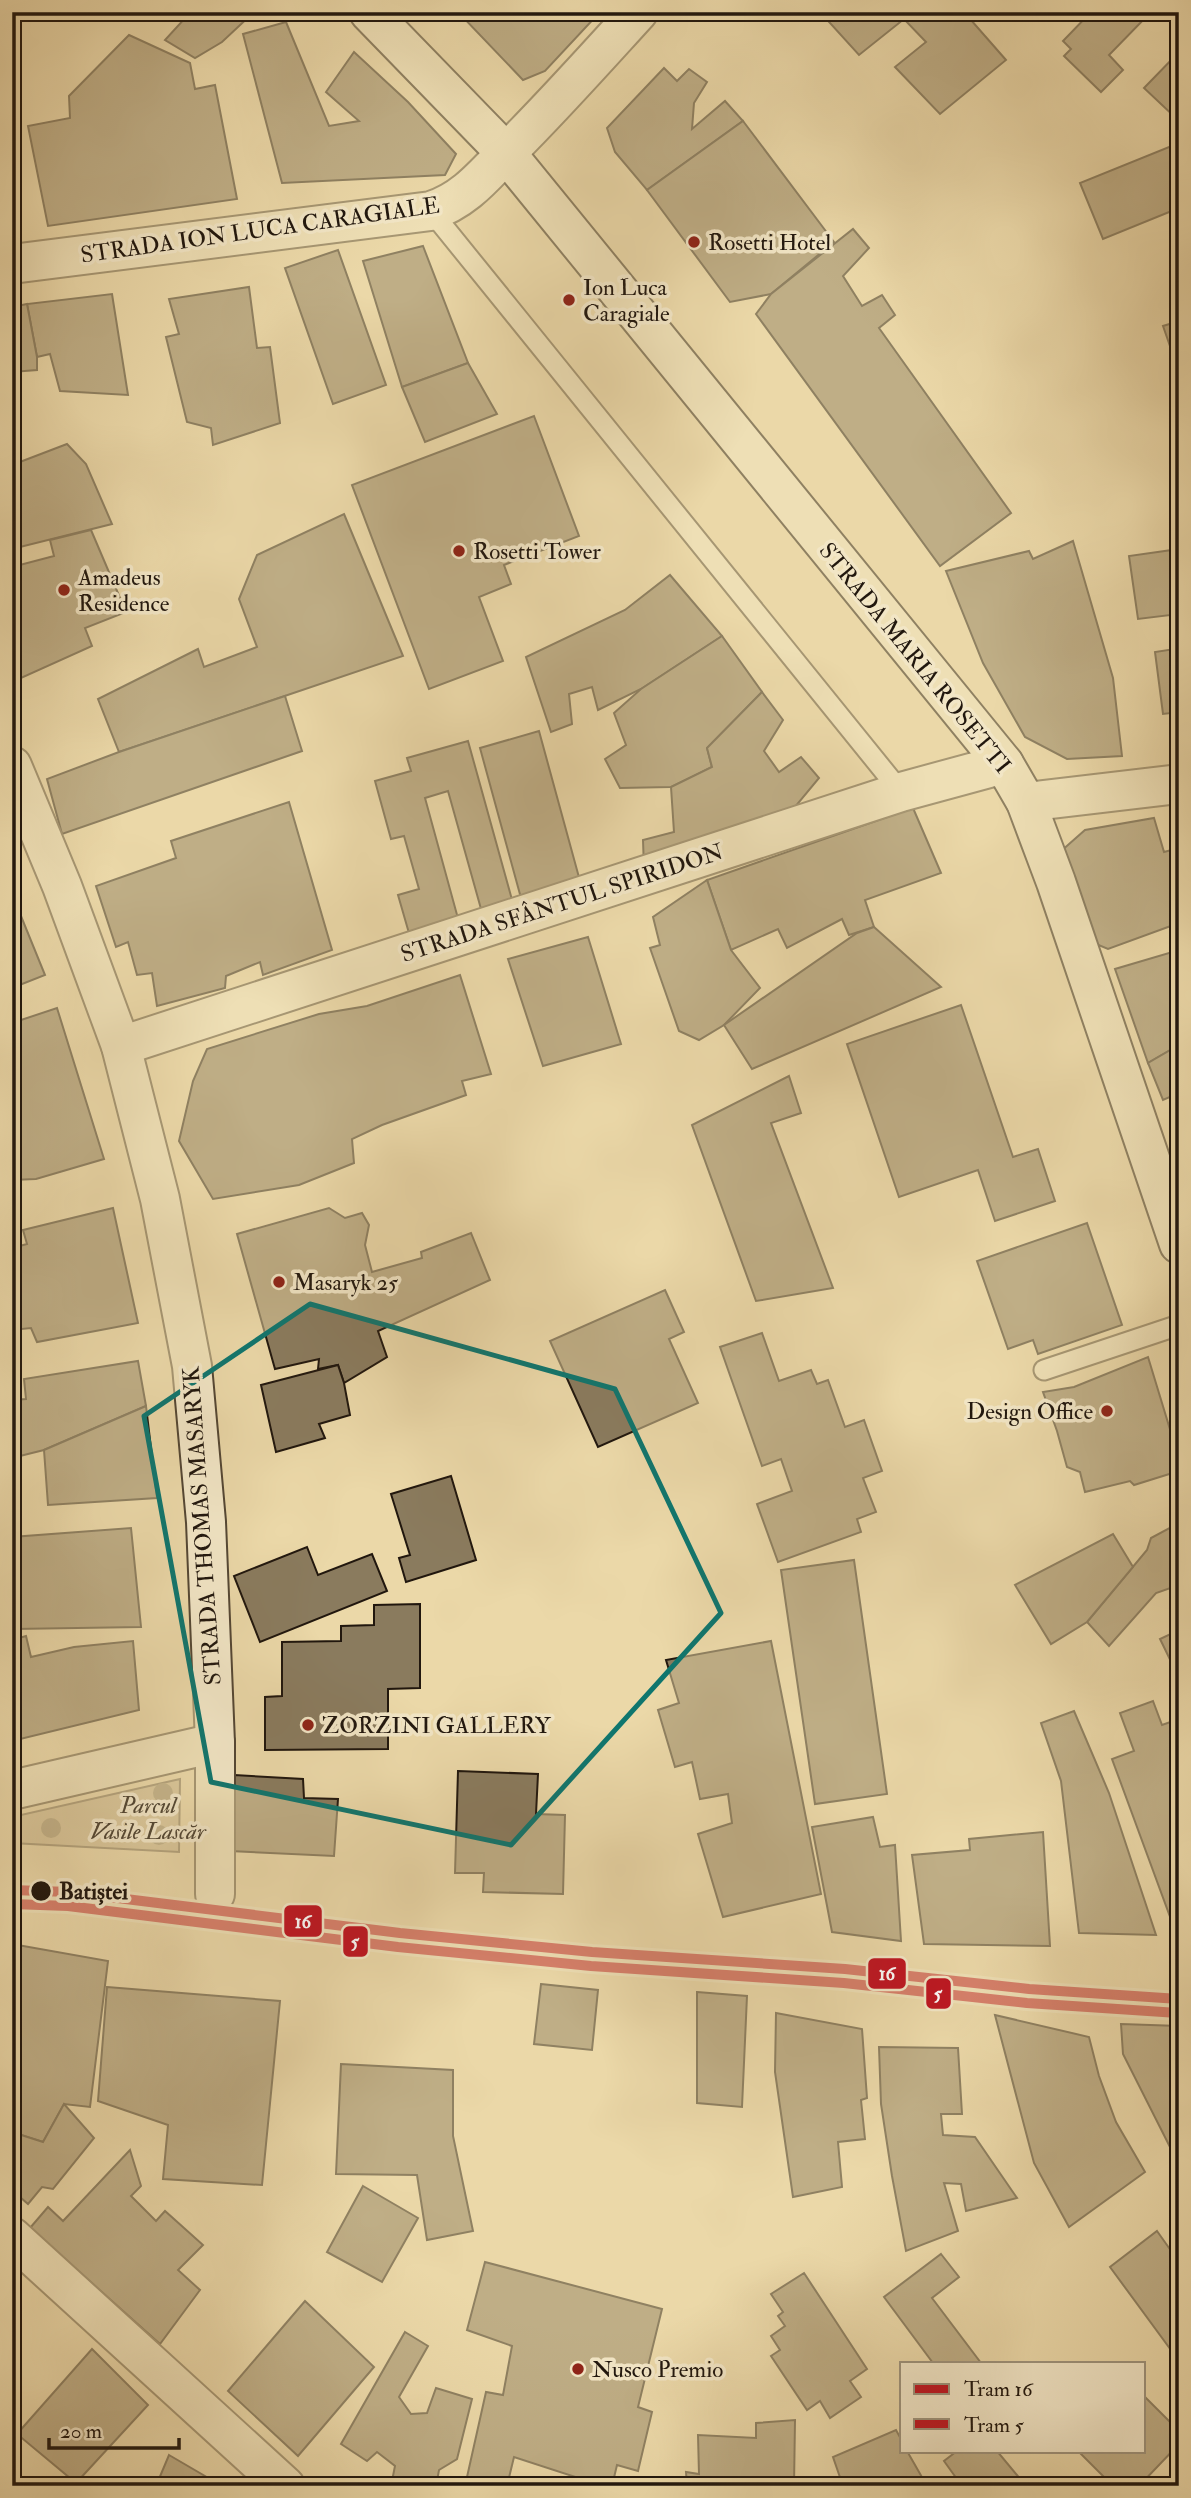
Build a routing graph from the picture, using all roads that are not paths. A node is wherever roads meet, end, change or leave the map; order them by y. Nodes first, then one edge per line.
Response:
1 (369, 12) edge
2 (638, 12) edge
3 (506, 153) junction
4 (431, 211) junction
5 (12, 264) edge
6 (1004, 764) junction
7 (12, 765) edge
8 (1179, 784) edge
9 (901, 792) junction
10 (1026, 802) junction
11 (121, 1046) junction
12 (1179, 1244) edge
13 (1179, 1325) edge
14 (1044, 1370) dead end
15 (215, 1743) junction
16 (12, 1790) edge
17 (215, 1894) dead end
18 (12, 2237) edge
19 (285, 2486) edge

1 - 3 street, STRADA MARIA ROSETTI
2 - 3 street, STRADA ION LUCA CARAGIALE
3 - 4 street, STRADA ION LUCA CARAGIALE
3 - 6 street, STRADA MARIA ROSETTI
4 - 5 street, STRADA ION LUCA CARAGIALE
4 - 9 lane
6 - 9 street, STRADA SFÂNTUL SPIRIDON
6 - 10 street, STRADA MARIA ROSETTI
7 - 11 street, STRADA THOMAS MASARYK
8 - 10 street
9 - 11 street, STRADA SFÂNTUL SPIRIDON
10 - 12 street, STRADA MARIA ROSETTI
11 - 15 street, STRADA THOMAS MASARYK
13 - 14 lane
15 - 16 street
15 - 17 street, STRADA THOMAS MASARYK
18 - 19 street

